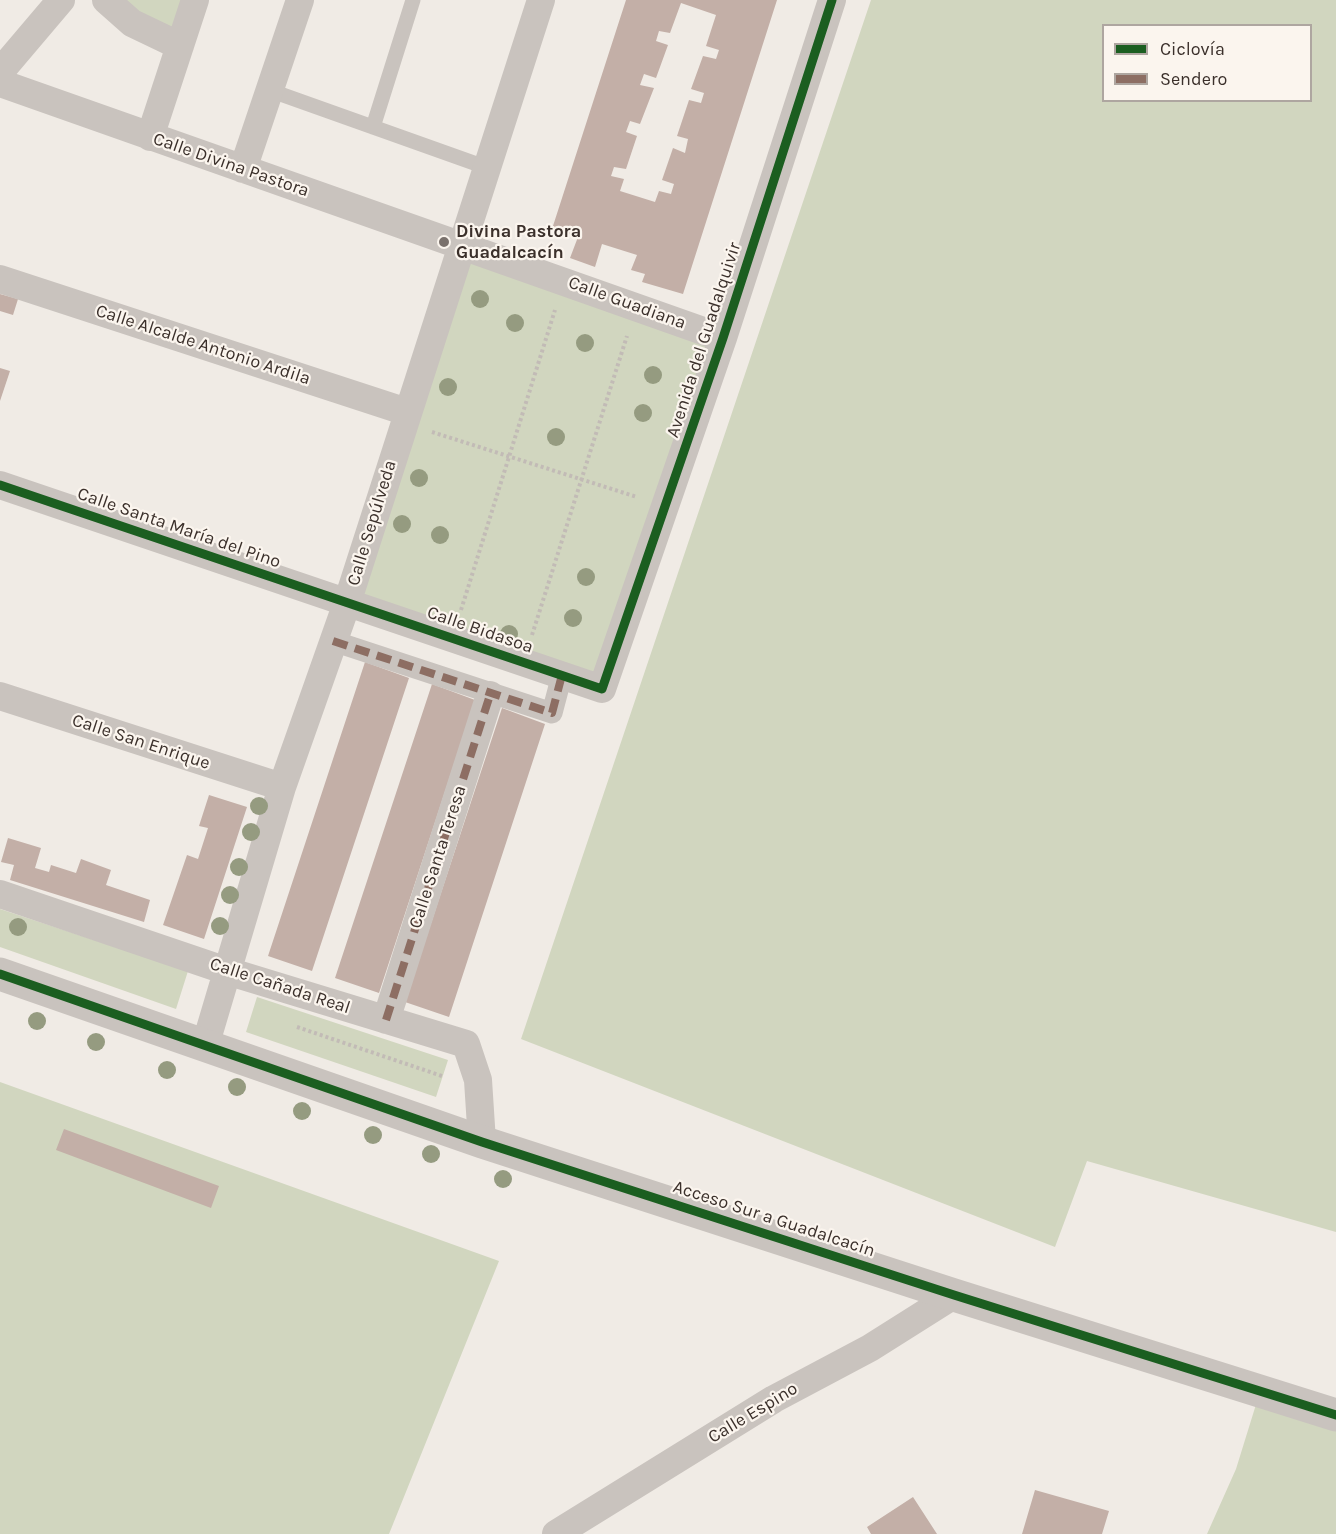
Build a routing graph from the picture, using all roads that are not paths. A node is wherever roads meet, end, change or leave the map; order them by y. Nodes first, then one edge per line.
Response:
1 (61, 0) edge
2 (106, 0) edge
3 (195, 0) edge
4 (300, 0) edge
5 (414, 0) edge
6 (541, 0) edge
7 (832, 0) edge
8 (180, 46) junction
9 (0, 72) edge
10 (0, 83) edge
11 (269, 90) junction
12 (373, 127) junction
13 (150, 137) junction
14 (488, 168) junction
15 (243, 169) junction
16 (463, 245) junction
17 (0, 279) edge
18 (723, 338) junction
19 (405, 417) junction
20 (0, 485) edge
21 (347, 603) junction
22 (333, 642) junction
23 (562, 675) junction
24 (602, 689) joint
25 (490, 694) junction
26 (0, 696) edge
27 (282, 787) junction
28 (0, 894) edge
29 (227, 971) junction
30 (0, 974) edge
31 (386, 1020) junction
32 (205, 1046) junction
33 (482, 1143) junction
34 (954, 1295) junction
35 (1336, 1415) edge
36 (556, 1534) edge

1 - 9 street
2 - 8 street
3 - 8 street
4 - 11 street
5 - 12 lane
6 - 14 street, Calle Sepúlveda
7 - 18 street, Avenida del Guadalquivir
8 - 13 street
10 - 13 street, Calle Divina Pastora
11 - 12 lane
11 - 15 street
12 - 14 lane
13 - 15 street, Calle Divina Pastora
14 - 16 street, Calle Sepúlveda
15 - 16 street, Calle Divina Pastora
16 - 18 street, Calle Guadiana
16 - 19 street, Calle Sepúlveda
17 - 19 street, Calle Alcalde Antonio Ardila
18 - 24 street, Avenida del Guadalquivir
19 - 21 street, Calle Sepúlveda
20 - 21 street, Calle Santa María del Pino
21 - 22 street, Calle Sepúlveda
21 - 23 street, Calle Bidasoa
22 - 25 street
22 - 27 street, Calle Sepúlveda
23 - 24 street, Calle Bidasoa
23 - 25 street
25 - 31 street, Calle Santa Teresa
26 - 27 street, Calle San Enrique
27 - 29 street, Calle Sepúlveda
28 - 29 street, Calle Cañada Real
29 - 31 street, Calle Cañada Real
29 - 32 street, Calle Sepúlveda
30 - 32 street, Acceso Sur a Guadalcacín
31 - 33 street, Calle Cañada Real
32 - 33 street, Acceso Sur a Guadalcacín
33 - 34 street, Acceso Sur a Guadalcacín
34 - 35 street, Acceso Sur a Guadalcacín
34 - 36 street, Calle Espino

